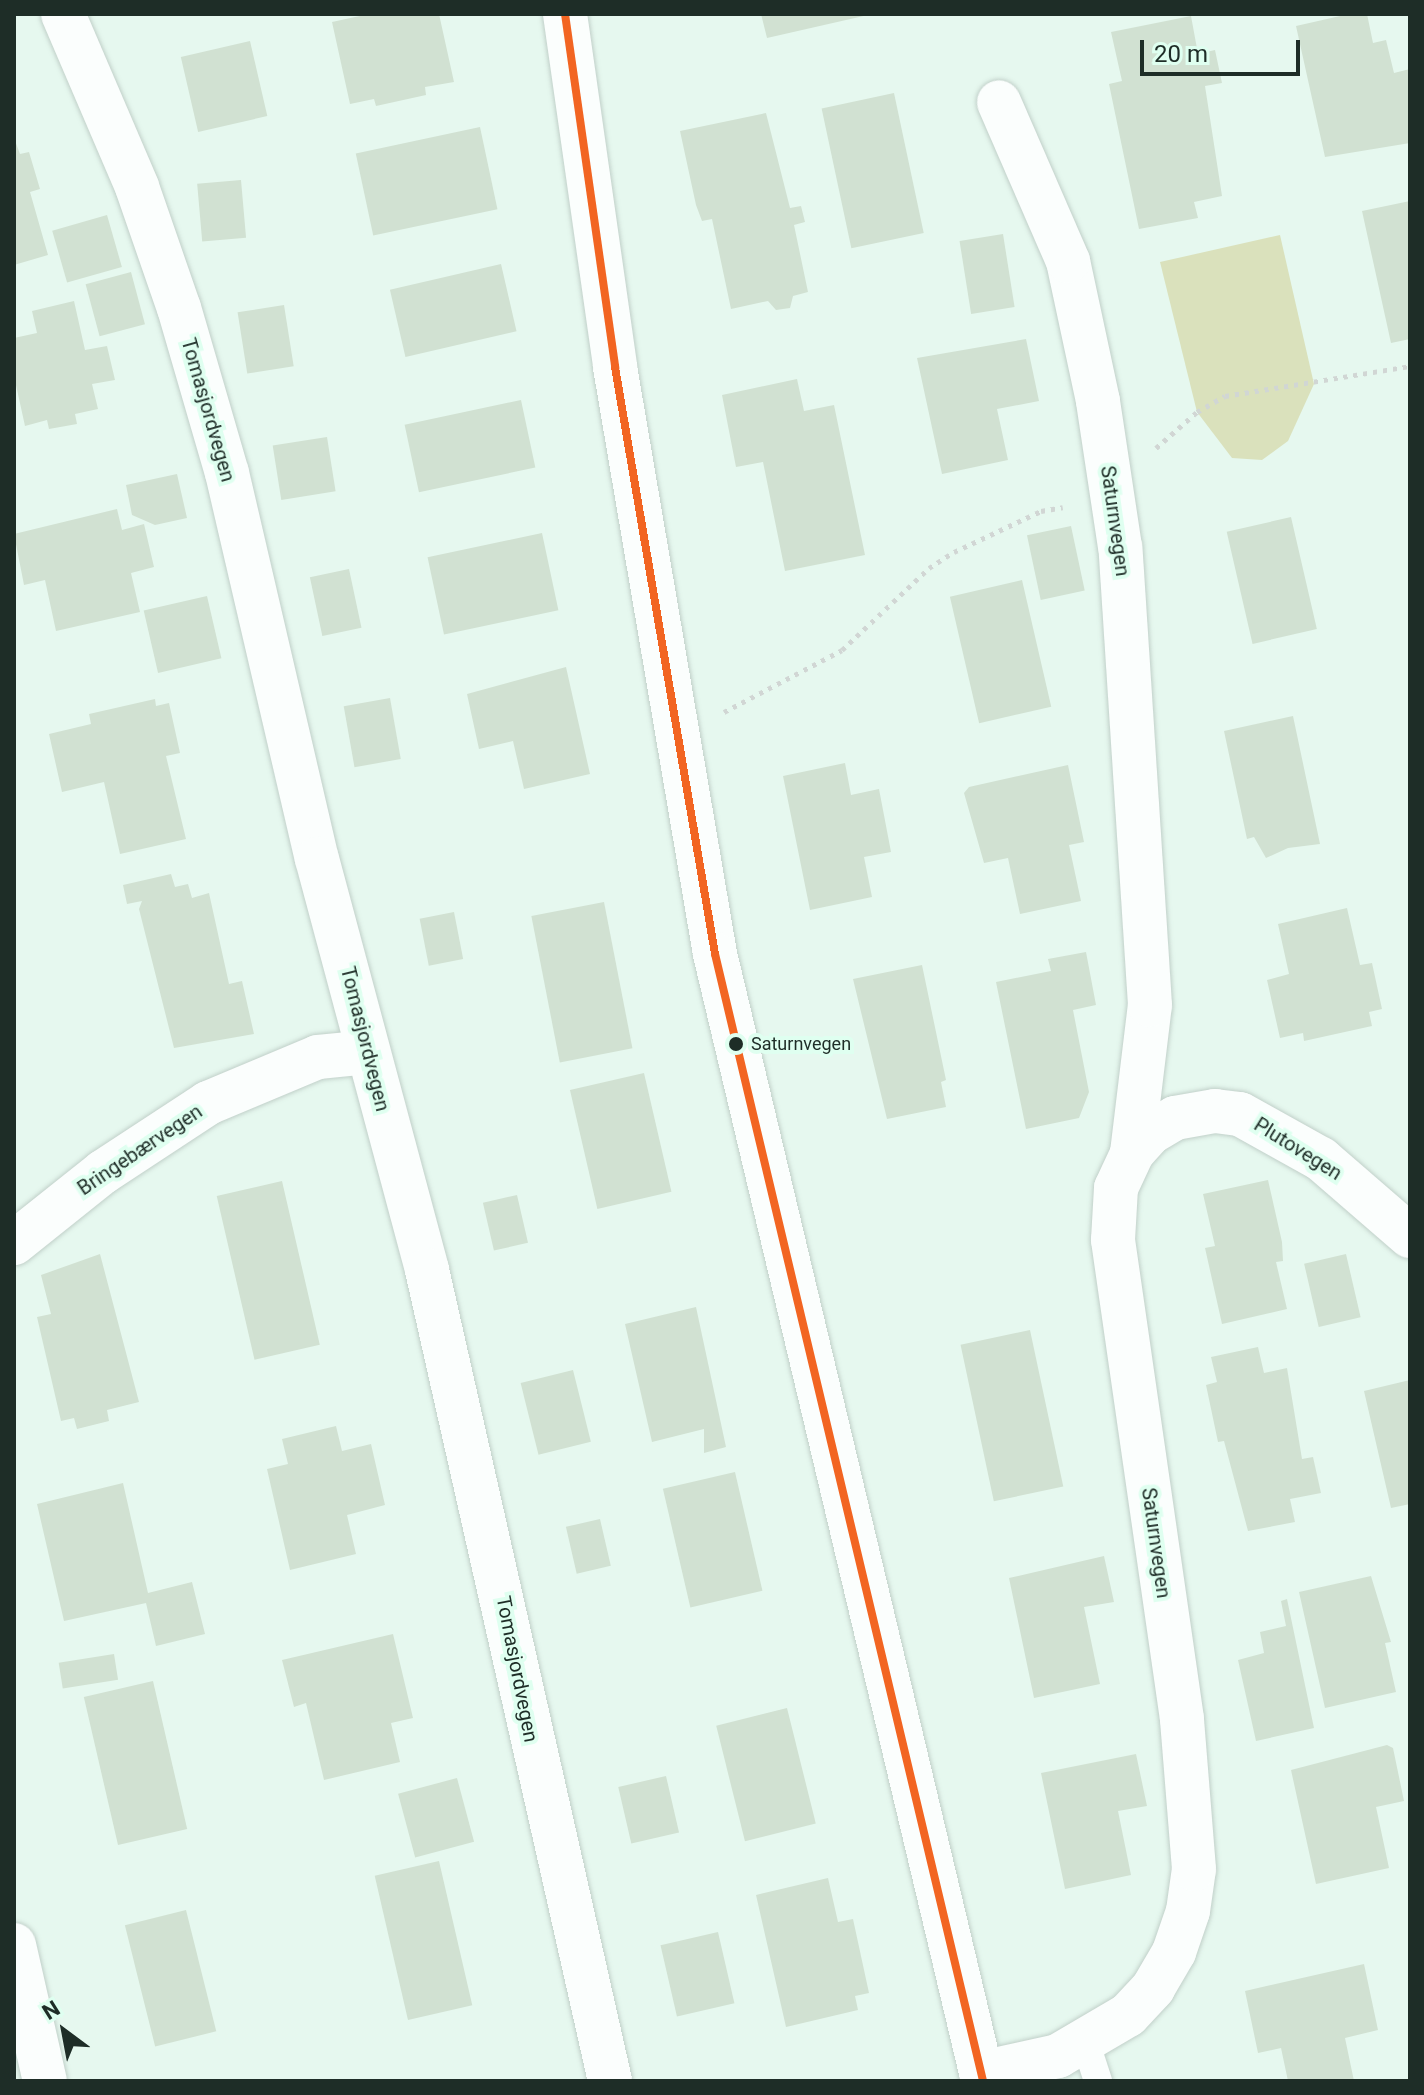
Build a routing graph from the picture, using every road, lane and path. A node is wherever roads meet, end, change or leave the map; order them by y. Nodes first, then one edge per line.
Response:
1 (63, 14) edge
2 (565, 14) edge
3 (999, 102) dead end
4 (1410, 366) edge
5 (1109, 475) junction
6 (1073, 504) dead end
7 (677, 736) junction
8 (368, 1052) junction
9 (1132, 1153) junction
10 (1410, 1236) edge
11 (14, 1243) edge
12 (14, 1945) edge
13 (1092, 2062) edge
14 (982, 2077) edge
15 (45, 2081) edge
16 (610, 2081) edge

1 - 8 street, Tomasjordvegen
2 - 7 street
3 - 5 street, Saturnvegen
4 - 5 path
5 - 9 street, Saturnvegen
6 - 7 path
7 - 14 street
8 - 11 street, Bringebærvegen
8 - 16 street, Tomasjordvegen
9 - 10 street, Plutovegen
9 - 13 street, Saturnvegen
12 - 15 street
13 - 14 street, Saturnvegen

